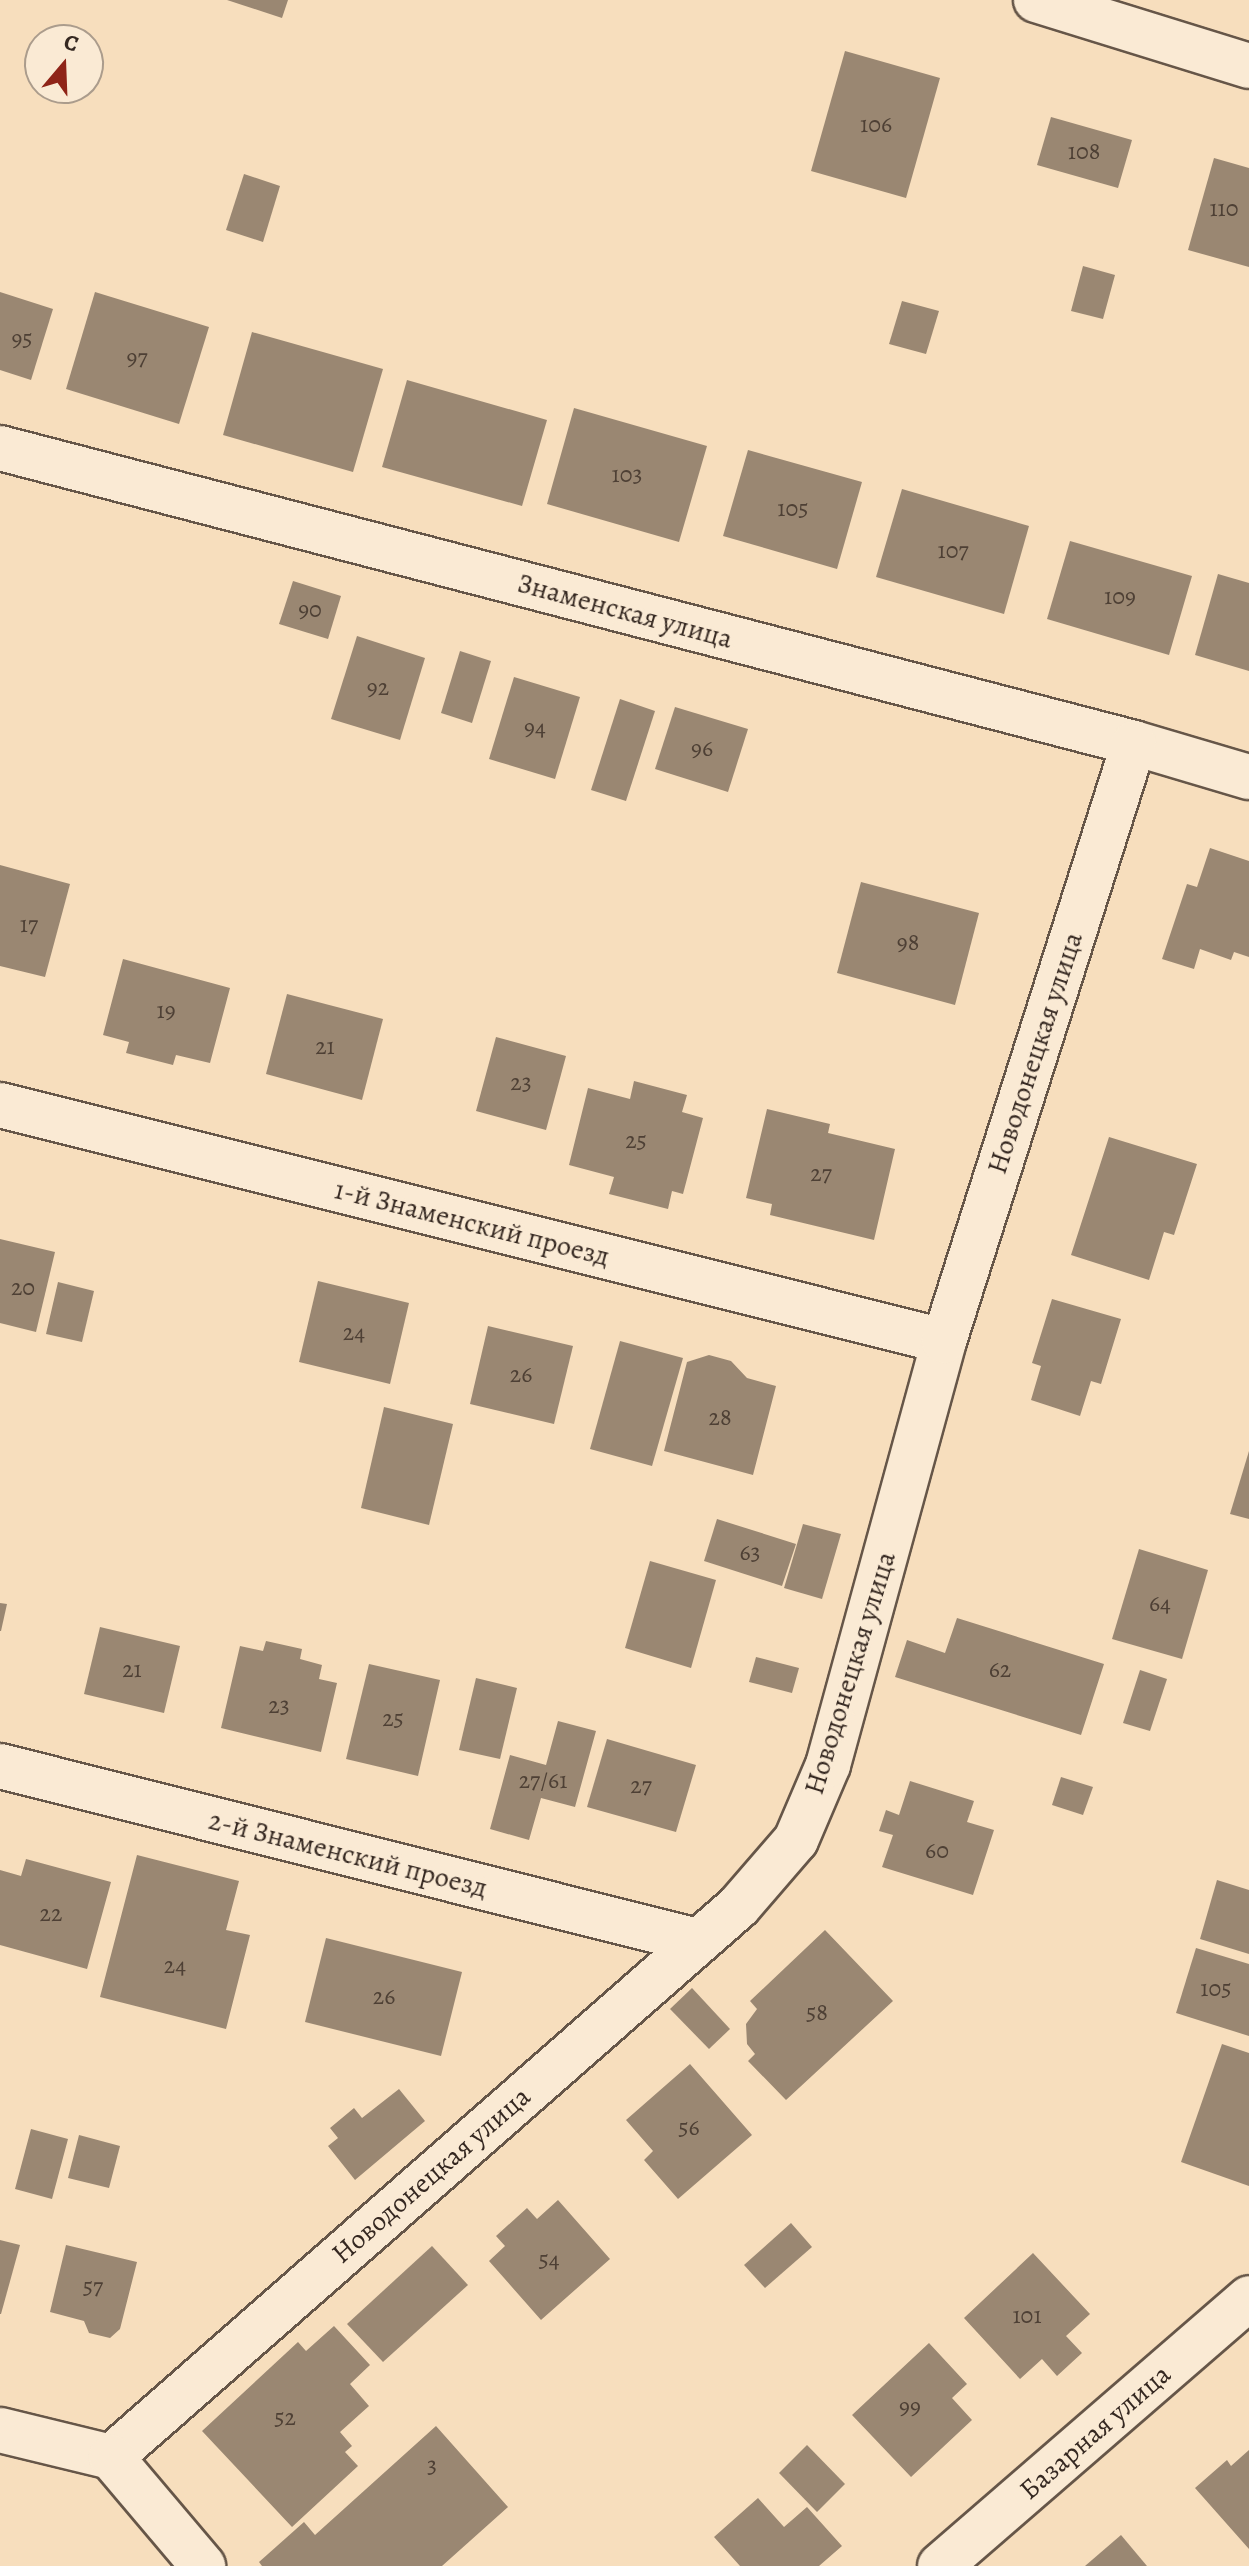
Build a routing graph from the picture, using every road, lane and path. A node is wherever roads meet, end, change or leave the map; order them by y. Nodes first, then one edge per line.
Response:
1 (1036, 0) edge
2 (1249, 66) edge
3 (0, 448) edge
4 (1134, 743) junction
5 (1249, 777) edge
6 (0, 1105) edge
7 (944, 1341) junction
8 (0, 1766) edge
9 (697, 1941) junction
10 (1249, 2298) edge
11 (0, 2430) edge
12 (111, 2457) junction
13 (203, 2566) edge
14 (940, 2566) edge

1 - 2 street
3 - 4 street, Знаменская улица
4 - 5 street, Знаменская улица
4 - 7 street, Новодонецкая улица
6 - 7 street, 1-й Знаменский проезд
7 - 9 street, Новодонецкая улица
8 - 9 street, 2-й Знаменский проезд
9 - 12 street, Новодонецкая улица
10 - 14 street, Базарная улица
11 - 12 street
12 - 13 street

